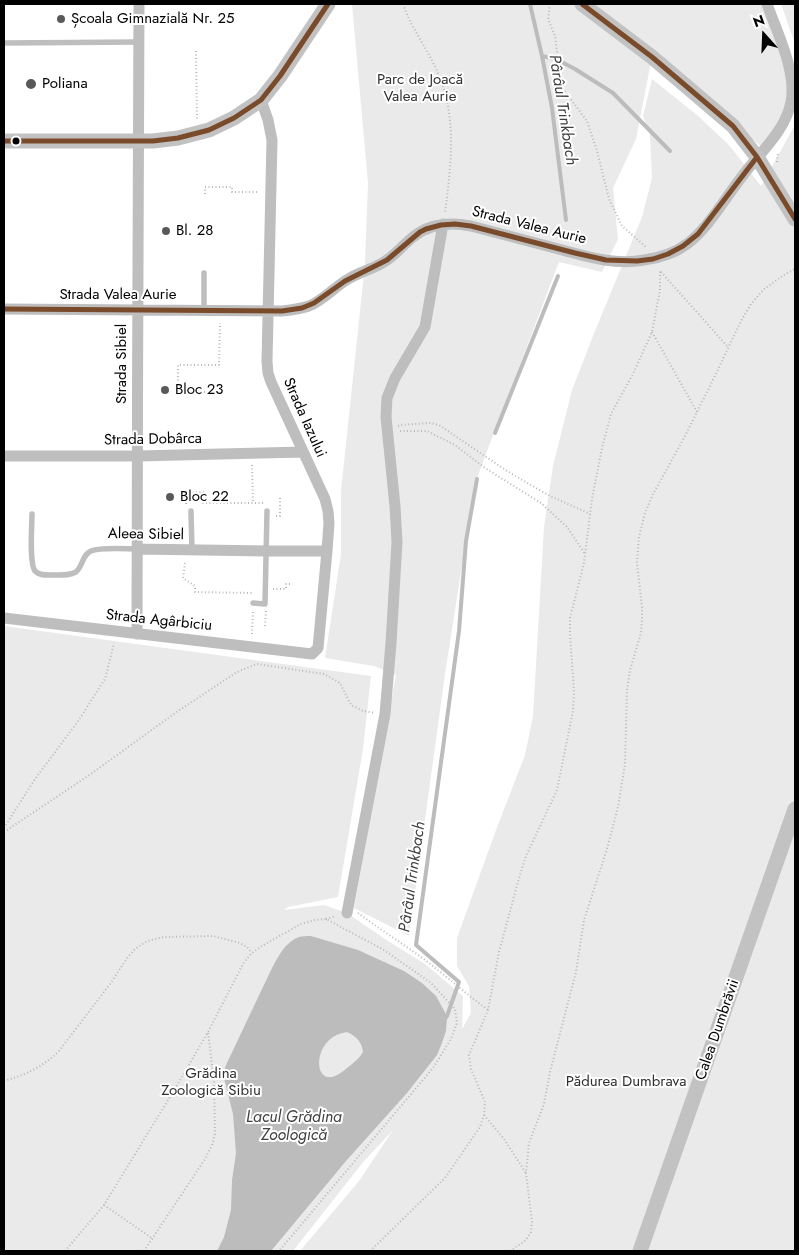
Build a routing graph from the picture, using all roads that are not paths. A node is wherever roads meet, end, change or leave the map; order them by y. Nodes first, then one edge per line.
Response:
1 (139, 4) edge
2 (328, 4) edge
3 (582, 4) edge
4 (767, 4) edge
5 (139, 42) junction
6 (4, 43) edge
7 (261, 100) junction
8 (4, 141) edge
9 (138, 141) junction
10 (758, 157) junction
11 (795, 219) edge
12 (443, 224) junction
13 (204, 273) dead end
14 (4, 309) edge
15 (137, 310) junction
16 (204, 310) junction
17 (268, 311) junction
18 (303, 452) junction
19 (4, 456) edge
20 (138, 456) junction
21 (191, 511) dead end
22 (32, 514) dead end
23 (269, 514) road end
24 (137, 550) junction
25 (192, 550) junction
26 (327, 551) junction
27 (266, 552) junction
28 (253, 604) road end
29 (4, 618) edge
30 (136, 634) junction
31 (312, 654) joint
32 (795, 809) edge
33 (348, 910) road end
34 (640, 1251) edge

1 - 5 street, Strada Sibiel
2 - 7 street
3 - 10 street
4 - 10 street, Strada Valea Aurie
5 - 6 lane
5 - 9 street, Strada Sibiel
7 - 9 street
7 - 17 street, Strada Iazului
8 - 9 street
9 - 15 street, Strada Sibiel
10 - 11 street
10 - 12 street, Strada Valea Aurie
12 - 17 street, Strada Valea Aurie
12 - 33 street
13 - 16 lane
14 - 15 street, Strada Valea Aurie
15 - 16 street, Strada Valea Aurie
15 - 20 street, Strada Sibiel
16 - 17 street, Strada Valea Aurie
17 - 18 street, Strada Iazului
18 - 20 street, Strada Dobârca
18 - 26 street, Strada Iazului
19 - 20 street, Strada Dobârca
20 - 24 street, Strada Sibiel
21 - 25 lane
22 - 24 lane, Aleea Sibiel
23 - 27 lane
24 - 25 street, Aleea Sibiel
24 - 30 street, Strada Sibiel
25 - 27 street, Aleea Sibiel
26 - 27 street, Aleea Sibiel
26 - 31 street, Strada Iazului
27 - 28 lane
29 - 30 street, Strada Agârbiciu
30 - 31 street, Strada Agârbiciu
32 - 34 street, Calea Dumbrăvii

